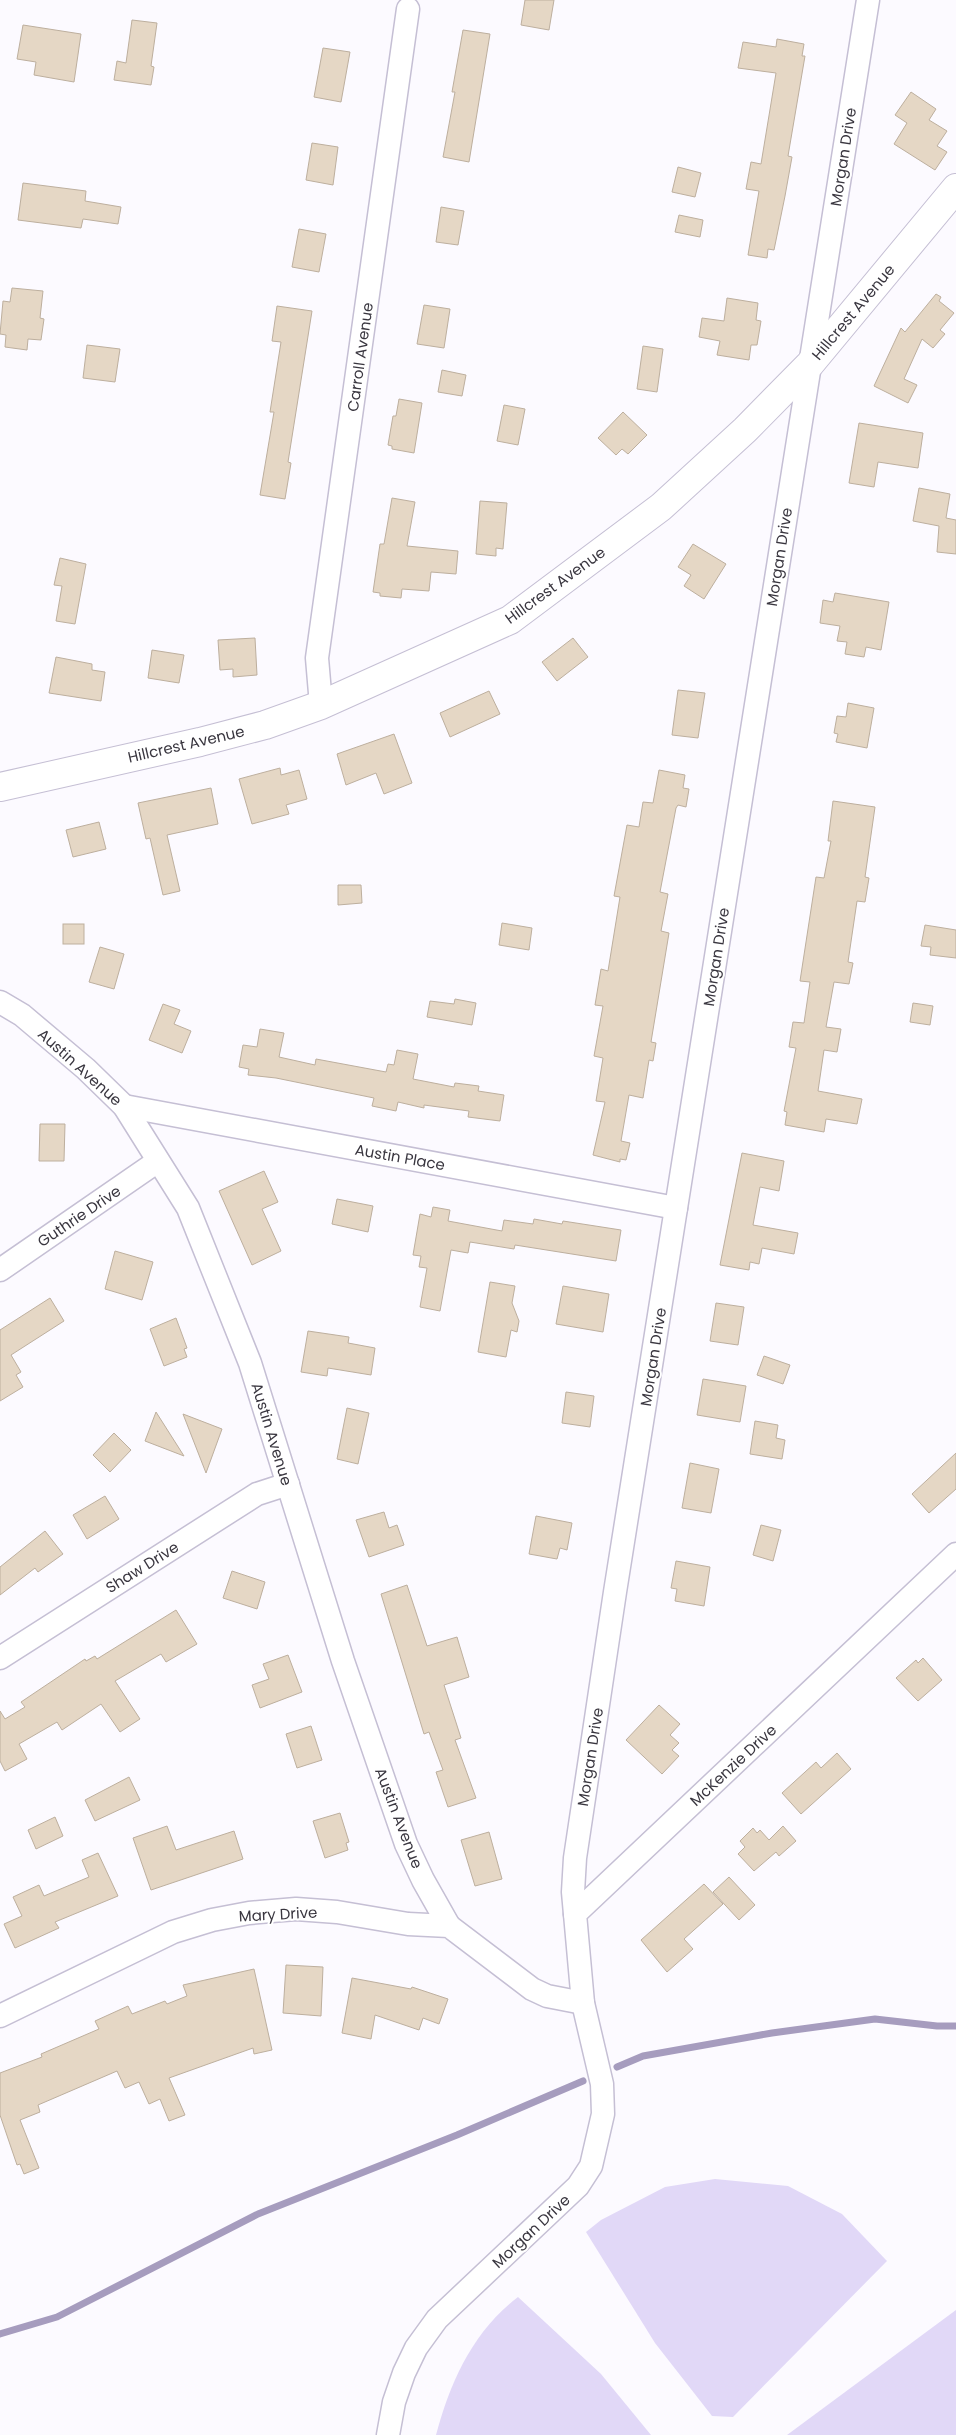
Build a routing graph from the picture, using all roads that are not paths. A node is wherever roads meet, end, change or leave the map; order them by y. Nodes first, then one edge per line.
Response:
1 (868, 0) edge
2 (408, 9) dead end
3 (956, 188) edge
4 (810, 364) junction
5 (322, 706) junction
6 (0, 787) edge
7 (0, 1002) edge
8 (124, 1106) junction
9 (158, 1161) junction
10 (676, 1208) junction
11 (0, 1270) edge
12 (288, 1484) junction
13 (956, 1554) edge
14 (0, 1658) edge
15 (575, 1914) junction
16 (449, 1926) junction
17 (583, 2003) junction
18 (0, 2016) edge
19 (388, 2435) edge

1 - 4 street, Morgan Drive
2 - 5 street, Carroll Avenue
3 - 4 street, Hillcrest Avenue
4 - 5 street, Hillcrest Avenue
4 - 10 street, Morgan Drive
5 - 6 street, Hillcrest Avenue
7 - 8 street, Austin Avenue
8 - 9 street, Austin Avenue
8 - 10 street, Austin Place
9 - 11 street, Guthrie Drive
9 - 12 street, Austin Avenue
10 - 15 street, Morgan Drive
12 - 14 street, Shaw Drive
12 - 16 street, Austin Avenue
13 - 15 street, McKenzie Drive
15 - 17 street
16 - 17 street
16 - 18 street, Mary Drive
17 - 19 street, Morgan Drive

